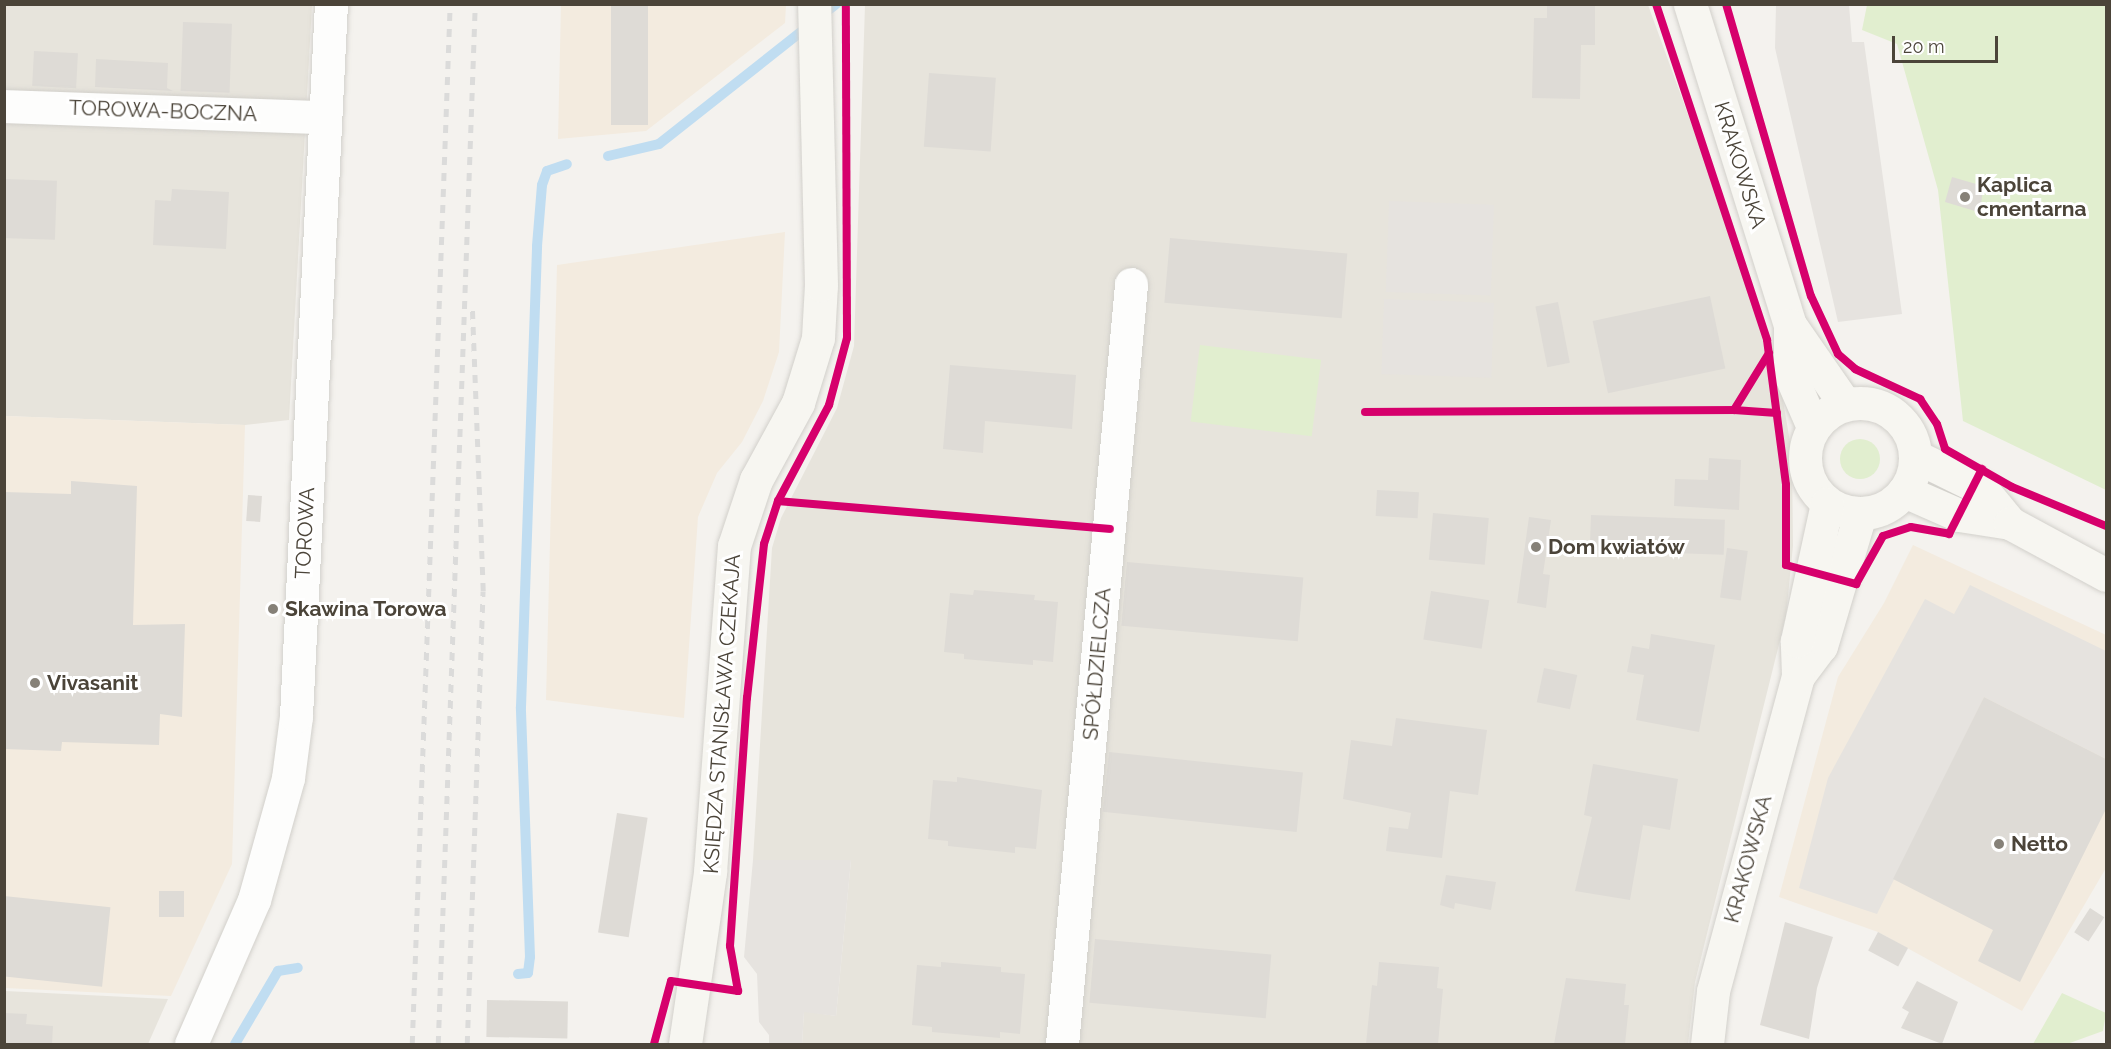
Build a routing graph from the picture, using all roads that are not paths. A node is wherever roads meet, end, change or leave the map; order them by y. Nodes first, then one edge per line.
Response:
1 (331, 4) edge
2 (814, 4) edge
3 (1690, 4) edge
4 (4, 106) edge
5 (322, 117) junction
6 (1131, 284) dead end
7 (1790, 325) junction
8 (1845, 404) junction
9 (1813, 427) junction
10 (1916, 456) junction
11 (1904, 491) junction
12 (1827, 503) junction
13 (1860, 514) junction
14 (2010, 523) junction
15 (2106, 575) edge
16 (1798, 676) junction
17 (191, 1044) edge
18 (685, 1044) edge
19 (1062, 1044) edge
20 (1707, 1044) edge

1 - 5 street, TOROWA
2 - 18 main road, KSIĘDZA STANISŁAWA CZEKAJA
3 - 7 main road, KRAKOWSKA
4 - 5 street, TOROWA-BOCZNA
5 - 17 street, TOROWA
6 - 19 street, SPÓŁDZIELCZA
7 - 8 main road, KRAKOWSKA
7 - 9 main road, KRAKOWSKA
8 - 9 main road
8 - 10 main road
9 - 12 main road
10 - 11 main road
10 - 14 main road
11 - 13 main road
11 - 14 main road
12 - 13 main road
12 - 16 main road, KRAKOWSKA
13 - 16 main road, KRAKOWSKA
14 - 15 main road
16 - 20 main road, KRAKOWSKA

